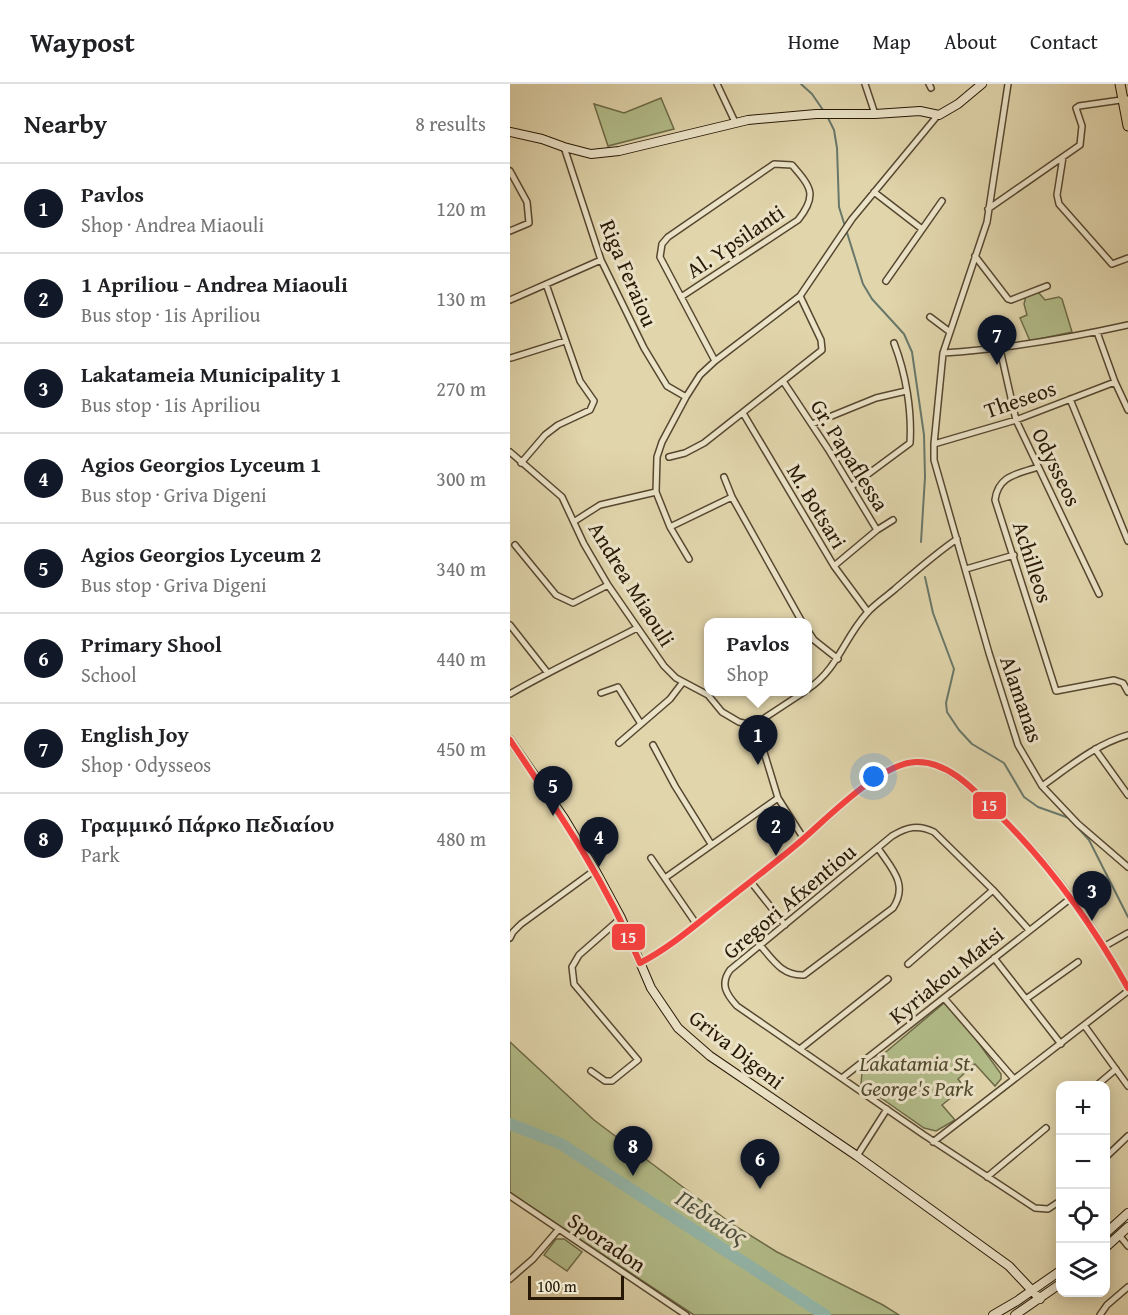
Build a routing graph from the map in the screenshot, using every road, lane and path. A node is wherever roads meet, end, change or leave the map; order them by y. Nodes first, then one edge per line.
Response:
1 (717, 84) edge
2 (865, 84) edge
3 (982, 84) edge
4 (1008, 84) edge
5 (1120, 84) edge
6 (1126, 99) edge
7 (875, 114) junction
8 (939, 115) junction
9 (735, 122) junction
10 (1128, 126) edge
11 (511, 129) edge
12 (564, 147) junction
13 (1063, 157) junction
14 (510, 171) edge
15 (874, 192) junction
16 (942, 201) dead end
17 (988, 210) junction
18 (922, 229) junction
19 (510, 231) edge
20 (975, 256) junction
21 (1128, 258) edge
22 (600, 260) junction
23 (886, 281) dead end
24 (546, 284) junction
25 (1047, 286) dead end
26 (800, 296) junction
27 (681, 297) junction
28 (510, 300) edge
29 (930, 317) dead end
30 (1128, 325) edge
31 (950, 332) junction
32 (1097, 332) junction
33 (565, 341) junction
34 (894, 343) dead end
35 (1000, 350) junction
36 (943, 353) junction
37 (511, 358) edge
38 (715, 361) junction
39 (783, 381) junction
40 (1115, 382) junction
41 (906, 391) junction
42 (686, 397) junction
43 (1070, 399) junction
44 (1128, 410) edge
45 (743, 413) junction
46 (1016, 420) junction
47 (812, 424) junction
48 (934, 444) junction
49 (510, 452) edge
50 (669, 457) dead end
51 (521, 463) junction
52 (1038, 466) junction
53 (724, 477) dead end
54 (852, 486) junction
55 (656, 492) junction
56 (732, 497) junction
57 (575, 520) junction
58 (893, 520) dead end
59 (670, 527) junction
60 (877, 530) junction
61 (957, 539) junction
62 (1128, 541) edge
63 (515, 545) dead end
64 (1014, 555) junction
65 (688, 559) dead end
66 (834, 566) junction
67 (966, 569) junction
68 (608, 585) junction
69 (1099, 594) dead end
70 (868, 612) junction
71 (800, 618) edge
72 (510, 625) edge
73 (637, 628) junction
74 (812, 637) edge
75 (838, 659) junction
76 (547, 672) junction
77 (683, 682) junction
78 (812, 686) edge
79 (1128, 692) edge
80 (600, 693) dead end
81 (704, 693) edge
82 (510, 694) edge
83 (709, 696) edge
84 (797, 696) edge
85 (641, 724) junction
86 (756, 726) junction
87 (1128, 735) edge
88 (510, 740) edge
89 (619, 743) dead end
90 (653, 745) dead end
91 (1095, 749) junction
92 (1042, 786) junction
93 (1128, 795) edge
94 (778, 798) junction
95 (804, 839) junction
96 (711, 844) junction
97 (878, 848) junction
98 (651, 858) dead end
99 (1128, 867) edge
100 (595, 870) junction
101 (665, 878) junction
102 (751, 882) junction
103 (993, 890) junction
104 (1071, 898) junction
105 (621, 918) junction
106 (697, 924) junction
107 (785, 925) junction
108 (1029, 930) junction
109 (1127, 934) edge
110 (510, 938) edge
111 (760, 945) junction
112 (1104, 946) junction
113 (994, 958) junction
114 (1078, 962) dead end
115 (640, 963) junction
116 (908, 964) dead end
117 (888, 980) dead end
118 (1128, 990) edge
119 (944, 998) junction
120 (1026, 999) junction
121 (1084, 1025) junction
122 (1061, 1044) junction
123 (800, 1049) junction
124 (1116, 1069) junction
125 (591, 1071) dead end
126 (842, 1078) junction
127 (1014, 1079) junction
128 (1102, 1081) edge
129 (1128, 1086) edge
130 (887, 1109) junction
131 (1046, 1128) dead end
132 (1128, 1136) edge
133 (933, 1142) junction
134 (1110, 1153) edge
135 (857, 1156) junction
136 (987, 1177) junction
137 (510, 1196) edge
138 (1056, 1204) edge
139 (1128, 1213) edge
140 (1128, 1227) edge
141 (1110, 1229) edge
142 (558, 1230) junction
143 (1119, 1235) junction
144 (1110, 1243) edge
145 (1128, 1246) edge
146 (1056, 1274) edge
147 (511, 1278) edge
148 (1056, 1287) edge
149 (1128, 1287) edge
150 (1034, 1290) junction
151 (1040, 1299) junction
152 (686, 1315) edge
153 (993, 1315) edge
154 (1015, 1315) edge
155 (1100, 1315) edge

1 - 9 street
2 - 7 street
3 - 8 street
4 - 17 street, Alamanas
5 - 6 main road
6 - 10 main road
6 - 13 street
7 - 8 street
7 - 9 street
8 - 15 street
9 - 12 street
11 - 12 street
12 - 22 street, Riga Feraiou
13 - 17 street
13 - 21 street
14 - 19 street
15 - 18 street
15 - 26 street
16 - 18 street
17 - 20 street, Alamanas
18 - 23 street
20 - 25 street
20 - 31 street, Alamanas
22 - 24 street
22 - 42 street, Riga Feraiou
24 - 28 street
24 - 33 street
26 - 38 street
26 - 39 street
27 - 27 street, Al. Ypsilanti
27 - 38 street
29 - 31 street
30 - 32 street
31 - 36 street, Alamanas
32 - 35 street
32 - 40 street
33 - 37 street
33 - 51 street
34 - 41 street
35 - 36 street
35 - 46 street, Odysseos
36 - 48 street, Alamanas
38 - 42 street
39 - 45 street
39 - 47 street, Gr. Papaflessa
40 - 43 street, Theseos
40 - 44 street
41 - 47 street
41 - 54 street
42 - 55 street
43 - 46 street, Theseos
43 - 62 street
45 - 50 street
45 - 66 street, M. Botsari
46 - 48 street, Theseos
46 - 52 street, Odysseos
47 - 54 street, Gr. Papaflessa
48 - 61 street, Alamanas
49 - 51 street, Andrea Miaouli
51 - 57 street, Andrea Miaouli
52 - 64 street, Achilleos
52 - 69 street, Odysseos
53 - 56 street
54 - 60 street, Gr. Papaflessa
55 - 57 street
55 - 59 street
56 - 59 street
56 - 71 street
57 - 68 street, Andrea Miaouli
58 - 60 street
59 - 65 street
60 - 66 street, Gr. Papaflessa
61 - 67 street, Alamanas
61 - 70 street
63 - 68 street
64 - 67 street
64 - 79 street, Achilleos
66 - 70 street, M. Botsari
67 - 92 street, Alamanas
68 - 73 street, Andrea Miaouli
70 - 75 street
72 - 76 street
73 - 76 street
73 - 77 street, Andrea Miaouli
74 - 75 street
75 - 78 street
76 - 82 street
77 - 81 street, Andrea Miaouli
77 - 85 street
80 - 85 street
83 - 86 street, Andrea Miaouli
84 - 86 street
85 - 89 street
86 - 94 street
87 - 91 street
88 - 100 street, Griva Digeni
90 - 96 street
91 - 92 street
91 - 93 street
92 - 99 street, Alamanas
94 - 95 street
94 - 96 street
95 - 102 street
95 - 104 street
96 - 101 street
97 - 103 street, Gregori Afxentiou
97 - 107 street, Gregori Afxentiou
97 - 111 street
98 - 101 street
100 - 105 street, Griva Digeni
100 - 110 street
101 - 106 street
102 - 106 street
102 - 107 street
103 - 108 street, Gregori Afxentiou
103 - 116 street
104 - 108 street, Kyriakou Matsi
104 - 112 street
105 - 115 street, Griva Digeni
105 - 125 street
106 - 115 street
107 - 111 street, Gregori Afxentiou
108 - 113 street, Kyriakou Matsi
109 - 112 street
111 - 123 street, Gregori Afxentiou
112 - 118 street
113 - 119 street, Kyriakou Matsi
113 - 120 street
114 - 120 street
115 - 135 street, Griva Digeni
117 - 123 street
118 - 121 street
119 - 126 street, Kyriakou Matsi
119 - 127 street
120 - 122 street
121 - 122 street
121 - 124 street
122 - 127 street
123 - 126 street, Gregori Afxentiou
124 - 128 street
124 - 129 street
126 - 130 street, Gregori Afxentiou
127 - 133 street
130 - 133 street, Gregori Afxentiou
130 - 135 street
131 - 136 street
132 - 134 street
133 - 136 street, Gregori Afxentiou
135 - 150 street, Griva Digeni
136 - 138 street, Gregori Afxentiou
137 - 142 street, Sporadon
139 - 141 street
140 - 143 street
142 - 147 street
142 - 152 street, Sporadon
143 - 144 street
143 - 145 street
146 - 150 street
148 - 151 street
149 - 155 street
150 - 151 street, Griva Digeni
150 - 153 street
151 - 154 street

